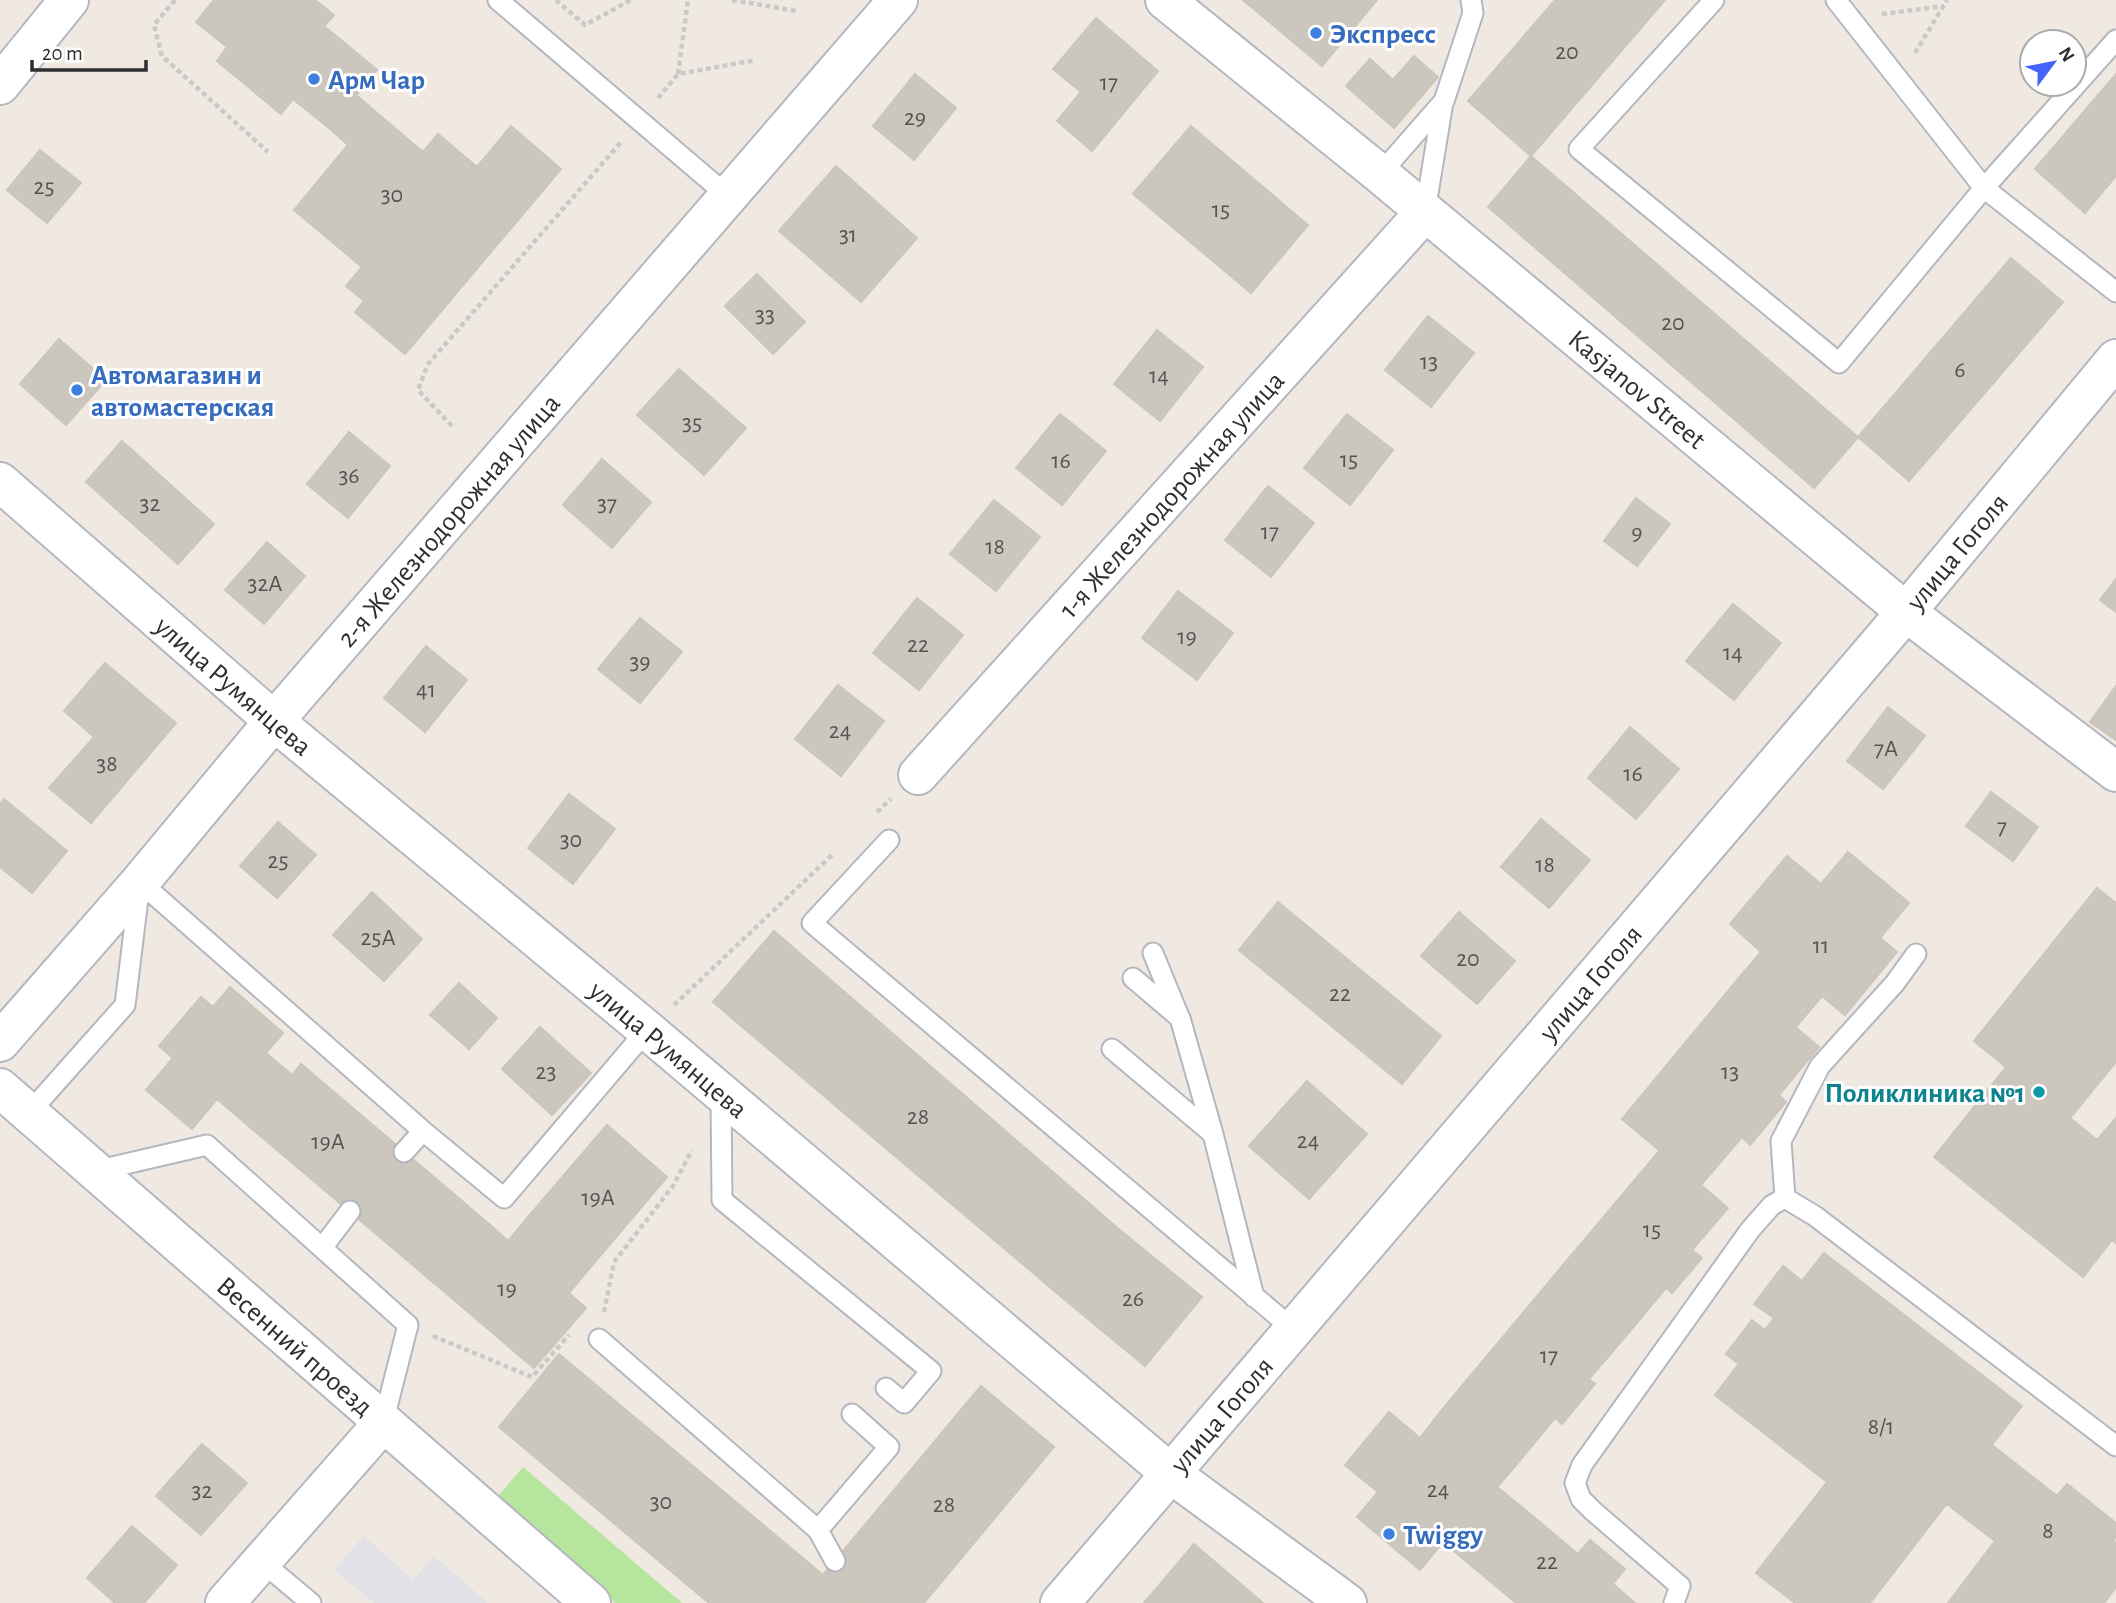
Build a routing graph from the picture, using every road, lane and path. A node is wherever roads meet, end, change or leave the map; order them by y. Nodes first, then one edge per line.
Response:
1 (69, 0) edge
2 (175, 0) edge
3 (498, 0) edge
4 (556, 0) edge
5 (631, 0) edge
6 (688, 0) edge
7 (732, 0) edge
8 (898, 0) edge
9 (1165, 0) edge
10 (1471, 0) edge
11 (1714, 0) edge
12 (1836, 0) edge
13 (1947, 0) edge
14 (1944, 6) junction
15 (797, 11) dead end
16 (1850, 18) junction
17 (2116, 40) edge
18 (756, 60) dead end
19 (678, 74) junction
20 (1899, 80) junction
21 (0, 85) edge
22 (1444, 101) junction
23 (639, 120) junction
24 (268, 152) dead end
25 (1380, 174) junction
26 (1984, 188) junction
27 (728, 196) junction
28 (1425, 212) junction
29 (2116, 292) edge
30 (2116, 359) edge
31 (452, 426) dead end
32 (0, 482) edge
33 (1906, 612) junction
34 (274, 721) junction
35 (2116, 772) edge
36 (918, 775) joint
37 (869, 820) dead end
38 (889, 839) dead end
39 (841, 846) dead end
40 (140, 882) junction
41 (1153, 953) dead end
42 (1916, 954) dead end
43 (1133, 978) dead end
44 (1180, 1018) junction
45 (647, 1030) junction
46 (0, 1042) edge
47 (1112, 1049) dead end
48 (0, 1088) edge
49 (721, 1094) junction
50 (28, 1114) junction
51 (423, 1131) junction
52 (1213, 1133) junction
53 (404, 1152) dead end
54 (94, 1171) junction
55 (673, 1186) dead end
56 (1785, 1198) junction
57 (350, 1211) dead end
58 (322, 1248) junction
59 (1255, 1297) junction
60 (408, 1325) junction
61 (1293, 1329) junction
62 (599, 1339) junction
63 (886, 1388) dead end
64 (852, 1414) dead end
65 (383, 1423) junction
66 (2116, 1446) edge
67 (1170, 1473) junction
68 (818, 1530) junction
69 (261, 1561) junction
70 (835, 1561) dead end
71 (225, 1603) edge
72 (311, 1603) edge
73 (591, 1603) edge
74 (1060, 1603) edge
75 (1347, 1603) edge
76 (1674, 1603) edge

1 - 21 street
2 - 24 path
3 - 23 lane
4 - 5 path
6 - 19 path
7 - 15 path
8 - 27 street, 2-я Железнодорожная улица
9 - 25 street, Kasjanov Street
10 - 22 lane
11 - 26 lane
12 - 16 lane
13 - 14 path
14 - 16 path
14 - 20 path
16 - 20 lane
17 - 26 lane
18 - 19 path
19 - 23 path
20 - 26 lane
22 - 25 lane
22 - 28 lane
23 - 27 lane
23 - 31 path
25 - 28 street, Kasjanov Street
26 - 29 lane
27 - 34 street, 2-я Железнодорожная улица
28 - 33 street, Kasjanov Street
28 - 36 street, 1-я Железнодорожная улица
30 - 33 street, улица Гоголя
32 - 34 street, улица Румянцева
33 - 35 street, Kasjanov Street
33 - 61 street, улица Гоголя
34 - 40 street, 2-я Железнодорожная улица
34 - 45 street, улица Румянцева
36 - 37 path
38 - 59 lane
39 - 45 path
40 - 46 street, 2-я Железнодорожная улица
40 - 50 lane
40 - 51 lane
41 - 44 lane
42 - 56 lane
43 - 44 lane
44 - 52 lane
45 - 49 street, улица Румянцева
45 - 51 lane
47 - 52 lane
48 - 50 street, Весенний проезд
49 - 63 lane
49 - 67 street, улица Румянцева
50 - 54 street, Весенний проезд
51 - 53 lane
52 - 59 lane
54 - 58 lane
54 - 65 street, Весенний проезд
55 - 62 path
56 - 66 lane
56 - 76 lane
57 - 58 lane
58 - 60 lane
59 - 61 lane
60 - 62 path
60 - 65 lane
61 - 67 street, улица Гоголя
62 - 68 lane
64 - 68 lane
65 - 69 street
65 - 73 street, Весенний проезд
67 - 74 street, улица Гоголя
67 - 75 street, улица Румянцева
68 - 70 lane
69 - 71 street
69 - 72 lane

